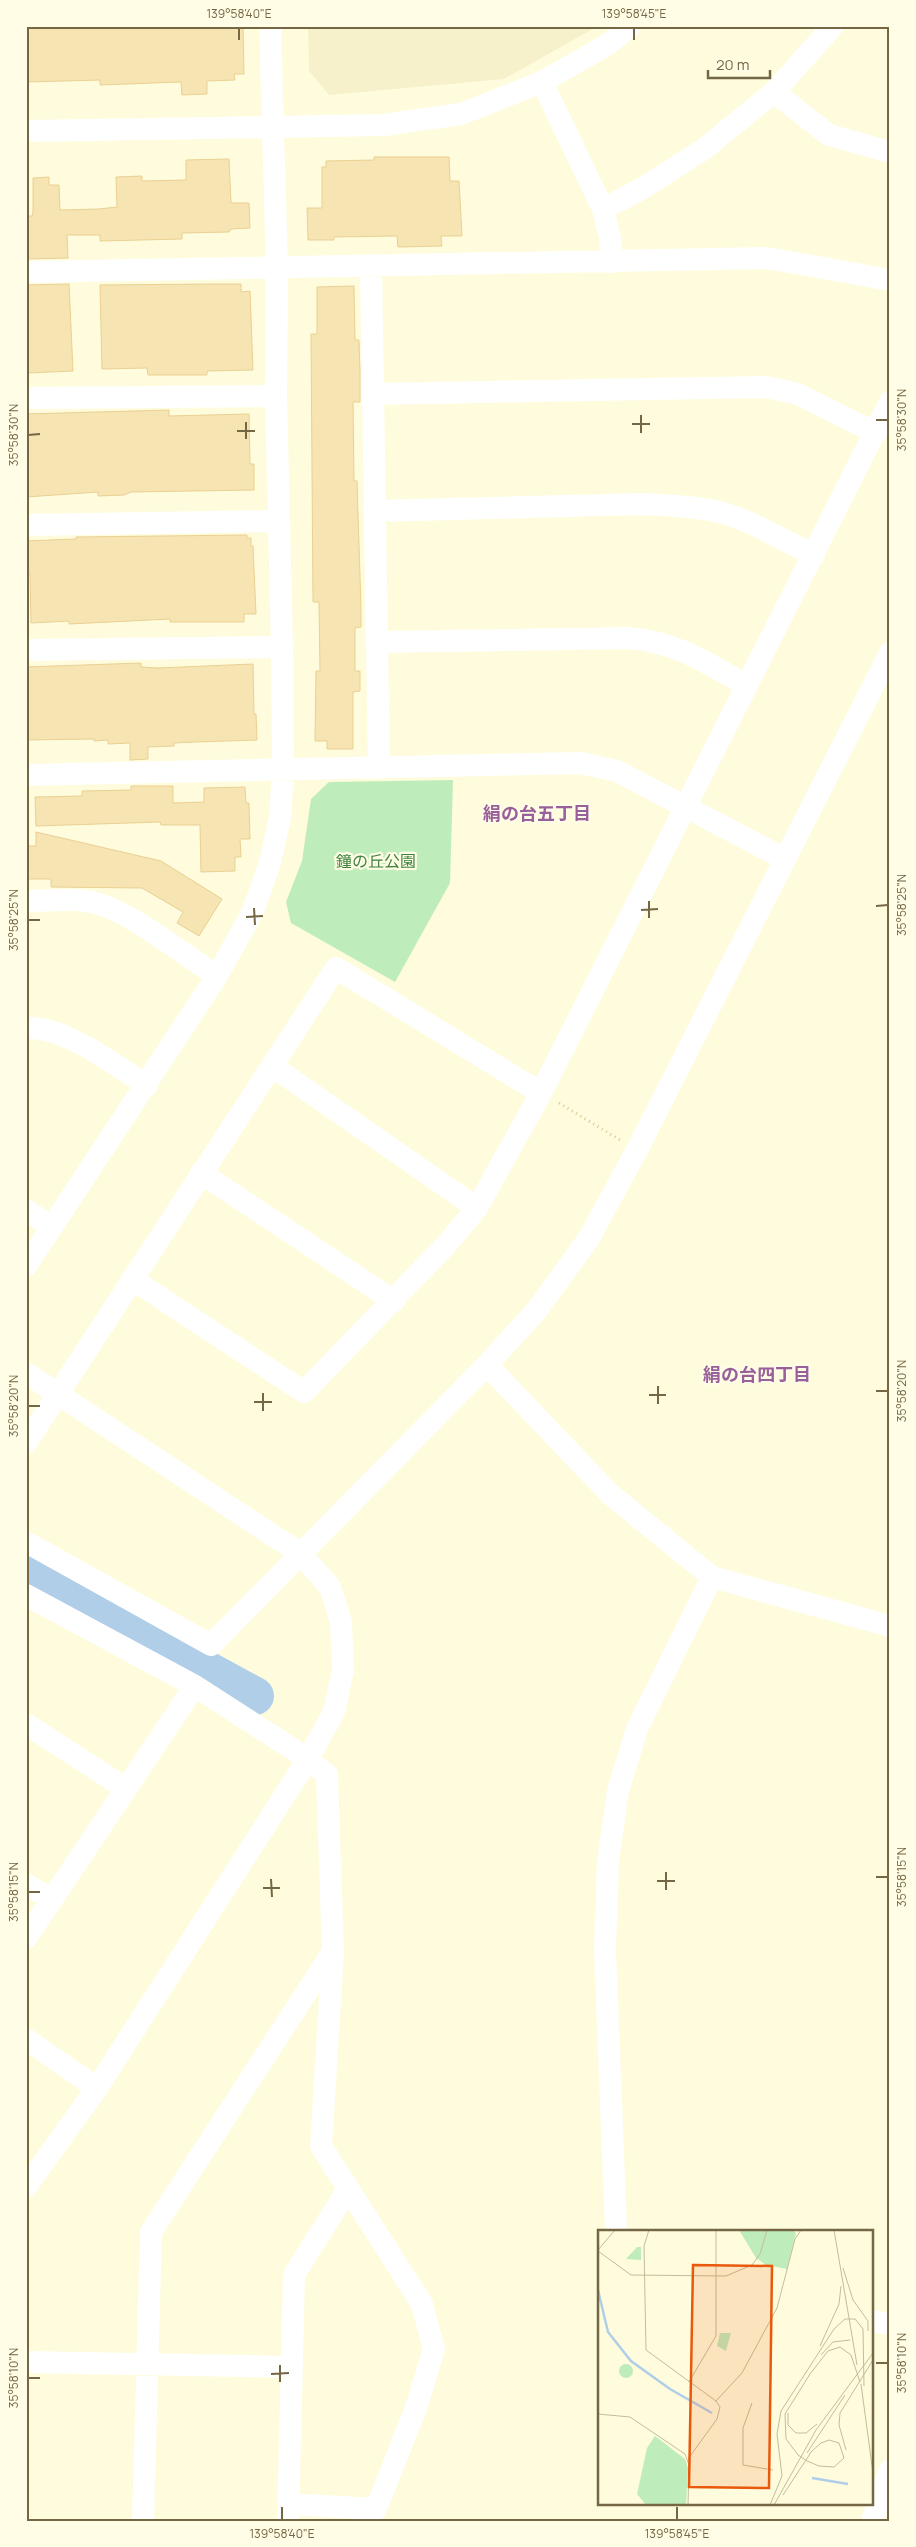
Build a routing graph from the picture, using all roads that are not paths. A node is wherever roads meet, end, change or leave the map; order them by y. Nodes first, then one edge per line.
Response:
1 (270, 26) edge
2 (630, 26) edge
3 (832, 26) edge
4 (542, 82) junction
5 (774, 92) junction
6 (272, 127) junction
7 (26, 131) edge
8 (890, 152) edge
9 (603, 209) junction
10 (612, 262) junction
11 (371, 267) junction
12 (277, 268) junction
13 (26, 272) edge
14 (890, 280) edge
15 (373, 394) junction
16 (276, 396) junction
17 (26, 398) edge
18 (890, 402) edge
19 (876, 433) junction
20 (374, 511) junction
21 (279, 521) junction
22 (26, 525) edge
23 (814, 556) junction
24 (378, 642) junction
25 (282, 647) junction
26 (26, 650) edge
27 (890, 653) edge
28 (746, 685) junction
29 (379, 768) junction
30 (283, 771) junction
31 (26, 775) edge
32 (684, 807) junction
33 (785, 859) junction
34 (26, 901) edge
35 (217, 976) junction
36 (26, 1028) edge
37 (272, 1066) junction
38 (147, 1085) junction
39 (541, 1093) junction
40 (201, 1173) junction
41 (476, 1208) junction
42 (26, 1210) edge
43 (52, 1226) junction
44 (26, 1266) edge
45 (132, 1279) junction
46 (394, 1300) junction
47 (487, 1365) junction
48 (26, 1373) edge
49 (58, 1393) junction
50 (26, 1443) edge
51 (26, 1542) edge
52 (301, 1554) junction
53 (712, 1577) junction
54 (26, 1595) edge
55 (890, 1626) edge
56 (195, 1686) junction
57 (26, 1724) edge
58 (308, 1759) junction
59 (125, 1788) junction
60 (26, 1884) edge
61 (52, 1900) junction
62 (26, 1938) edge
63 (333, 1952) junction
64 (26, 2039) edge
65 (97, 2088) junction
66 (26, 2188) edge
67 (348, 2189) junction
68 (616, 2230) edge
69 (874, 2321) edge
70 (890, 2324) edge
71 (26, 2362) edge
72 (148, 2364) junction
73 (292, 2367) junction
74 (888, 2479) edge
75 (288, 2512) edge
76 (144, 2521) edge
77 (872, 2521) edge

1 - 6 street
2 - 4 street
3 - 5 street
4 - 6 street
4 - 9 street
5 - 8 street
5 - 9 street
6 - 7 street
6 - 12 street
9 - 10 street
10 - 11 street
10 - 14 street
11 - 12 street
11 - 15 street
12 - 13 street
12 - 16 street
15 - 19 street
15 - 20 street
16 - 17 street
16 - 21 street
18 - 19 street
19 - 23 street
20 - 23 street
20 - 24 street
21 - 22 street
21 - 25 street
23 - 28 street
24 - 28 street
24 - 29 street
25 - 26 street
25 - 30 street
27 - 33 street
28 - 32 street
29 - 30 street
29 - 32 street
30 - 31 street
30 - 35 street
32 - 33 street
32 - 39 street
33 - 47 street
34 - 35 street
35 - 38 street
36 - 38 street
37 - 39 street
37 - 40 street
37 - 41 street
38 - 43 street
39 - 41 street
40 - 45 street
40 - 46 street
41 - 46 street
42 - 43 street
43 - 44 street
45 - 46 street
45 - 49 street
47 - 52 street
47 - 53 street
48 - 49 street
49 - 50 street
49 - 52 street
51 - 52 street
52 - 58 street
53 - 55 street
53 - 68 street
54 - 56 street
56 - 58 street
56 - 59 street
57 - 59 street
58 - 63 street
58 - 65 street
59 - 61 street
60 - 61 street
61 - 62 street
63 - 67 street
63 - 72 street
64 - 65 street
65 - 66 street
67 - 73 street
67 - 75 street
69 - 70 street
71 - 72 street
72 - 73 street
72 - 76 street
73 - 75 street
74 - 77 street

